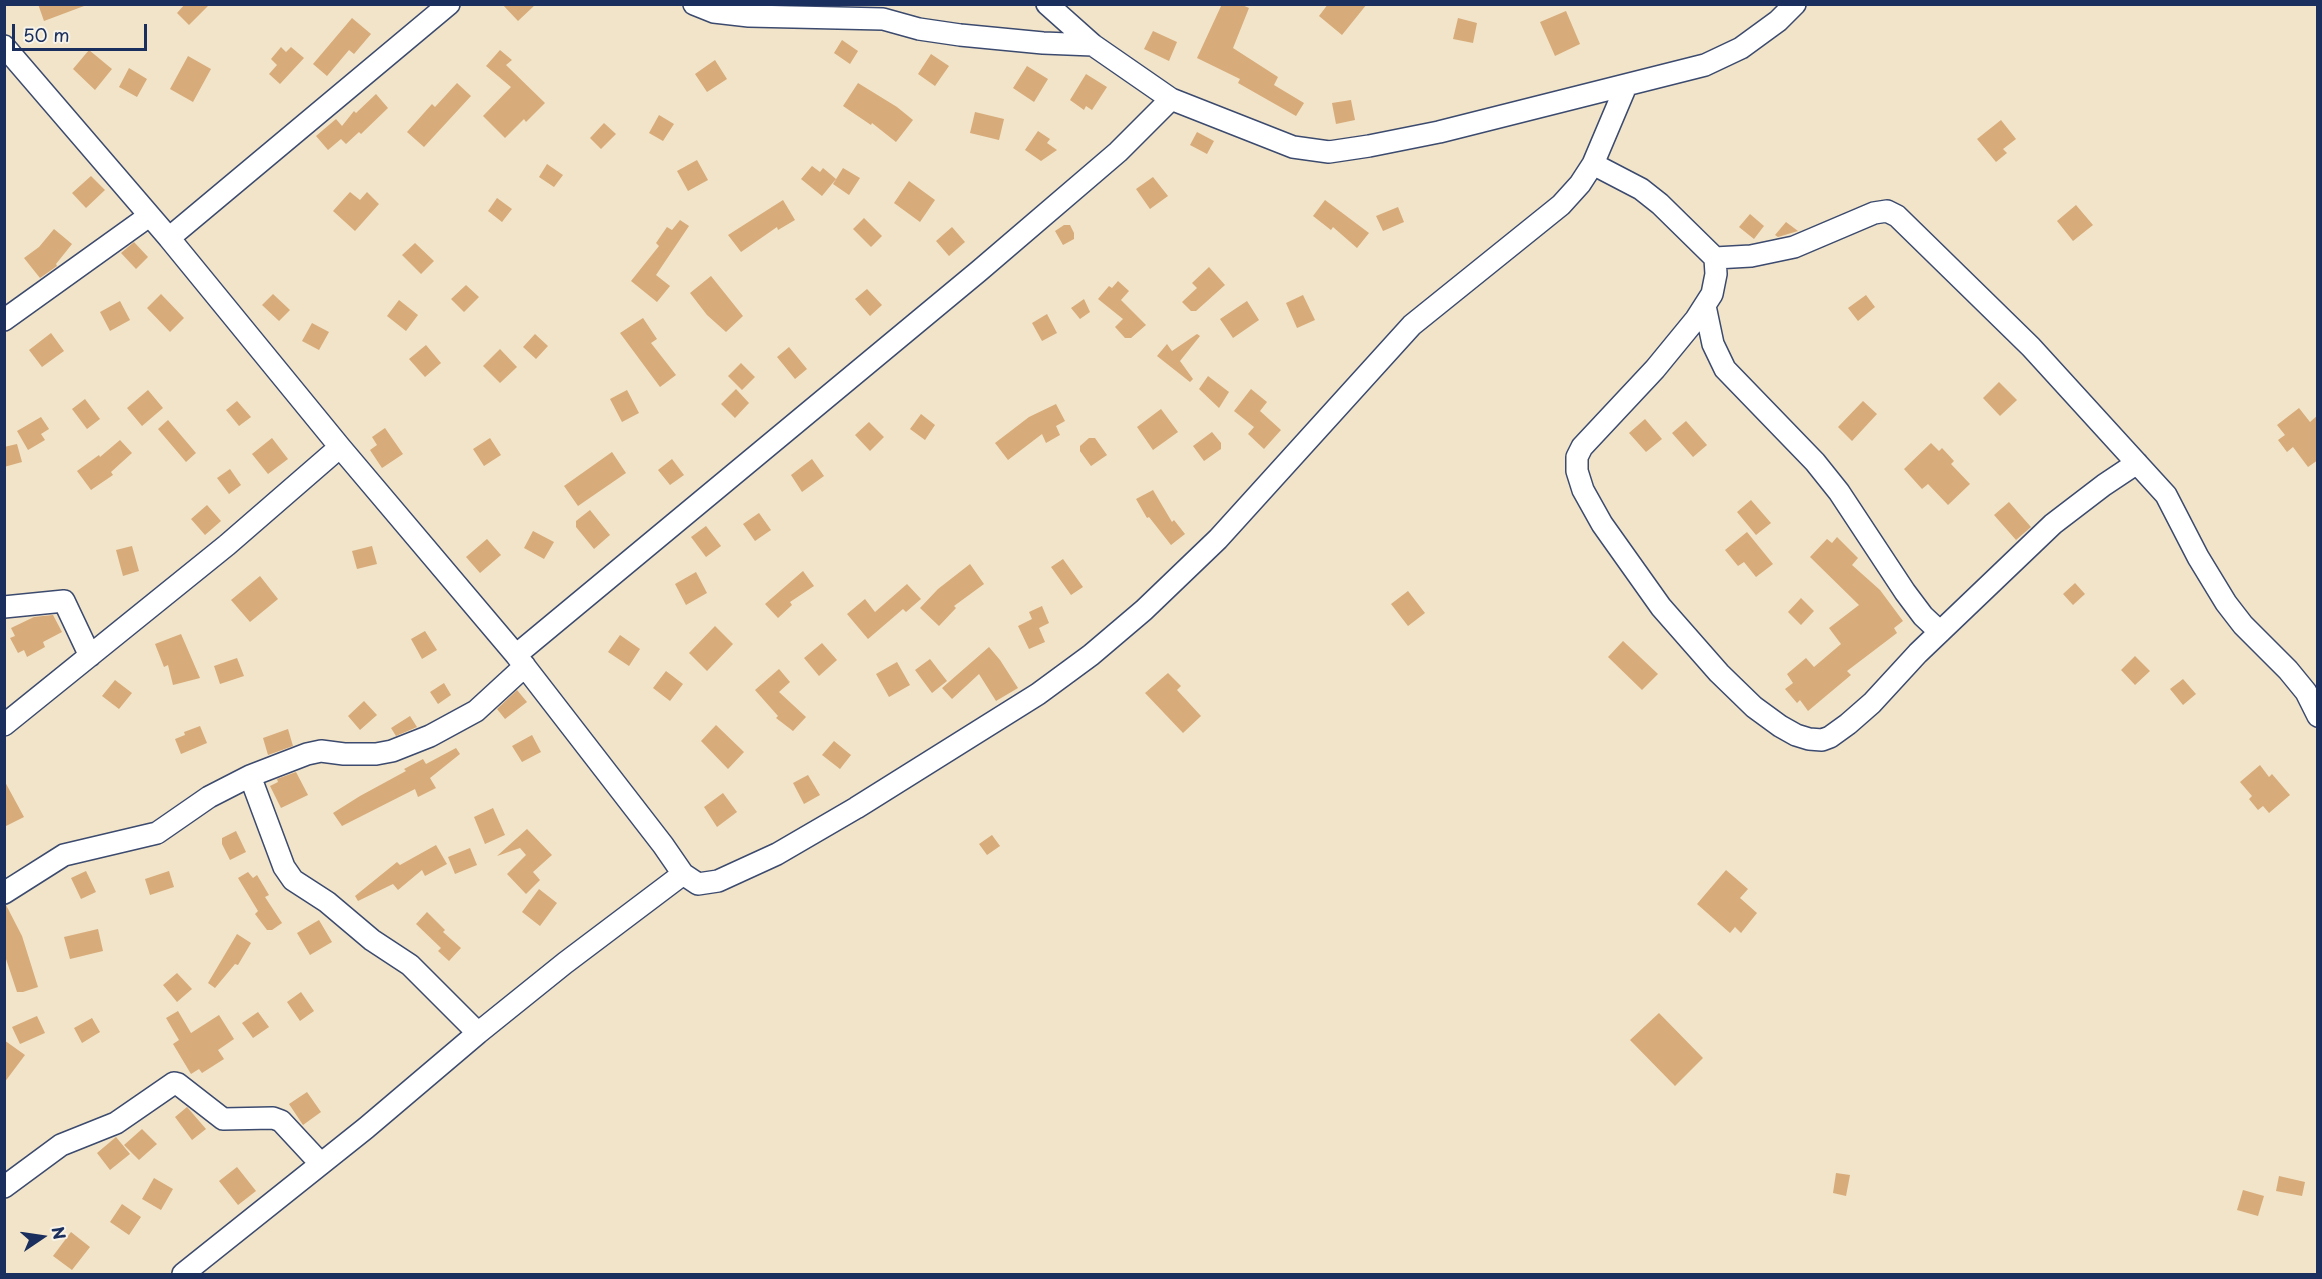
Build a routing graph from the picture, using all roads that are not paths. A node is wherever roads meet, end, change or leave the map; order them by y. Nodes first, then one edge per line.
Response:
1 (449, 4) edge
2 (694, 4) edge
3 (862, 4) edge
4 (1047, 4) edge
5 (1795, 4) edge
6 (883, 19) junction
7 (1093, 45) junction
8 (4, 46) edge
9 (1626, 86) junction
10 (1171, 99) junction
11 (1593, 164) junction
12 (149, 216) junction
13 (168, 238) junction
14 (1715, 258) junction
15 (1705, 306) junction
16 (4, 320) edge
17 (340, 447) junction
18 (2137, 463) junction
19 (4, 607) edge
20 (1940, 632) junction
21 (90, 656) junction
22 (520, 660) junction
23 (2318, 716) edge
24 (4, 725) edge
25 (250, 776) junction
26 (683, 874) junction
27 (4, 893) edge
28 (478, 1033) junction
29 (321, 1164) junction
30 (4, 1187) edge
31 (183, 1275) edge

1 - 13 street
2 - 6 street
3 - 6 street
4 - 7 street
5 - 9 street
6 - 7 street
7 - 10 street
8 - 12 street
9 - 10 street
9 - 11 street
10 - 22 street
11 - 14 street
11 - 26 street
12 - 13 street
12 - 16 street
13 - 17 street
14 - 15 street
14 - 18 street
15 - 20 street
15 - 20 street
17 - 21 street
17 - 22 street
18 - 20 street
18 - 23 street
19 - 21 street
21 - 24 street
22 - 25 street
22 - 26 street
25 - 27 street
25 - 28 street
26 - 28 street
28 - 29 street
29 - 30 street
29 - 31 street

